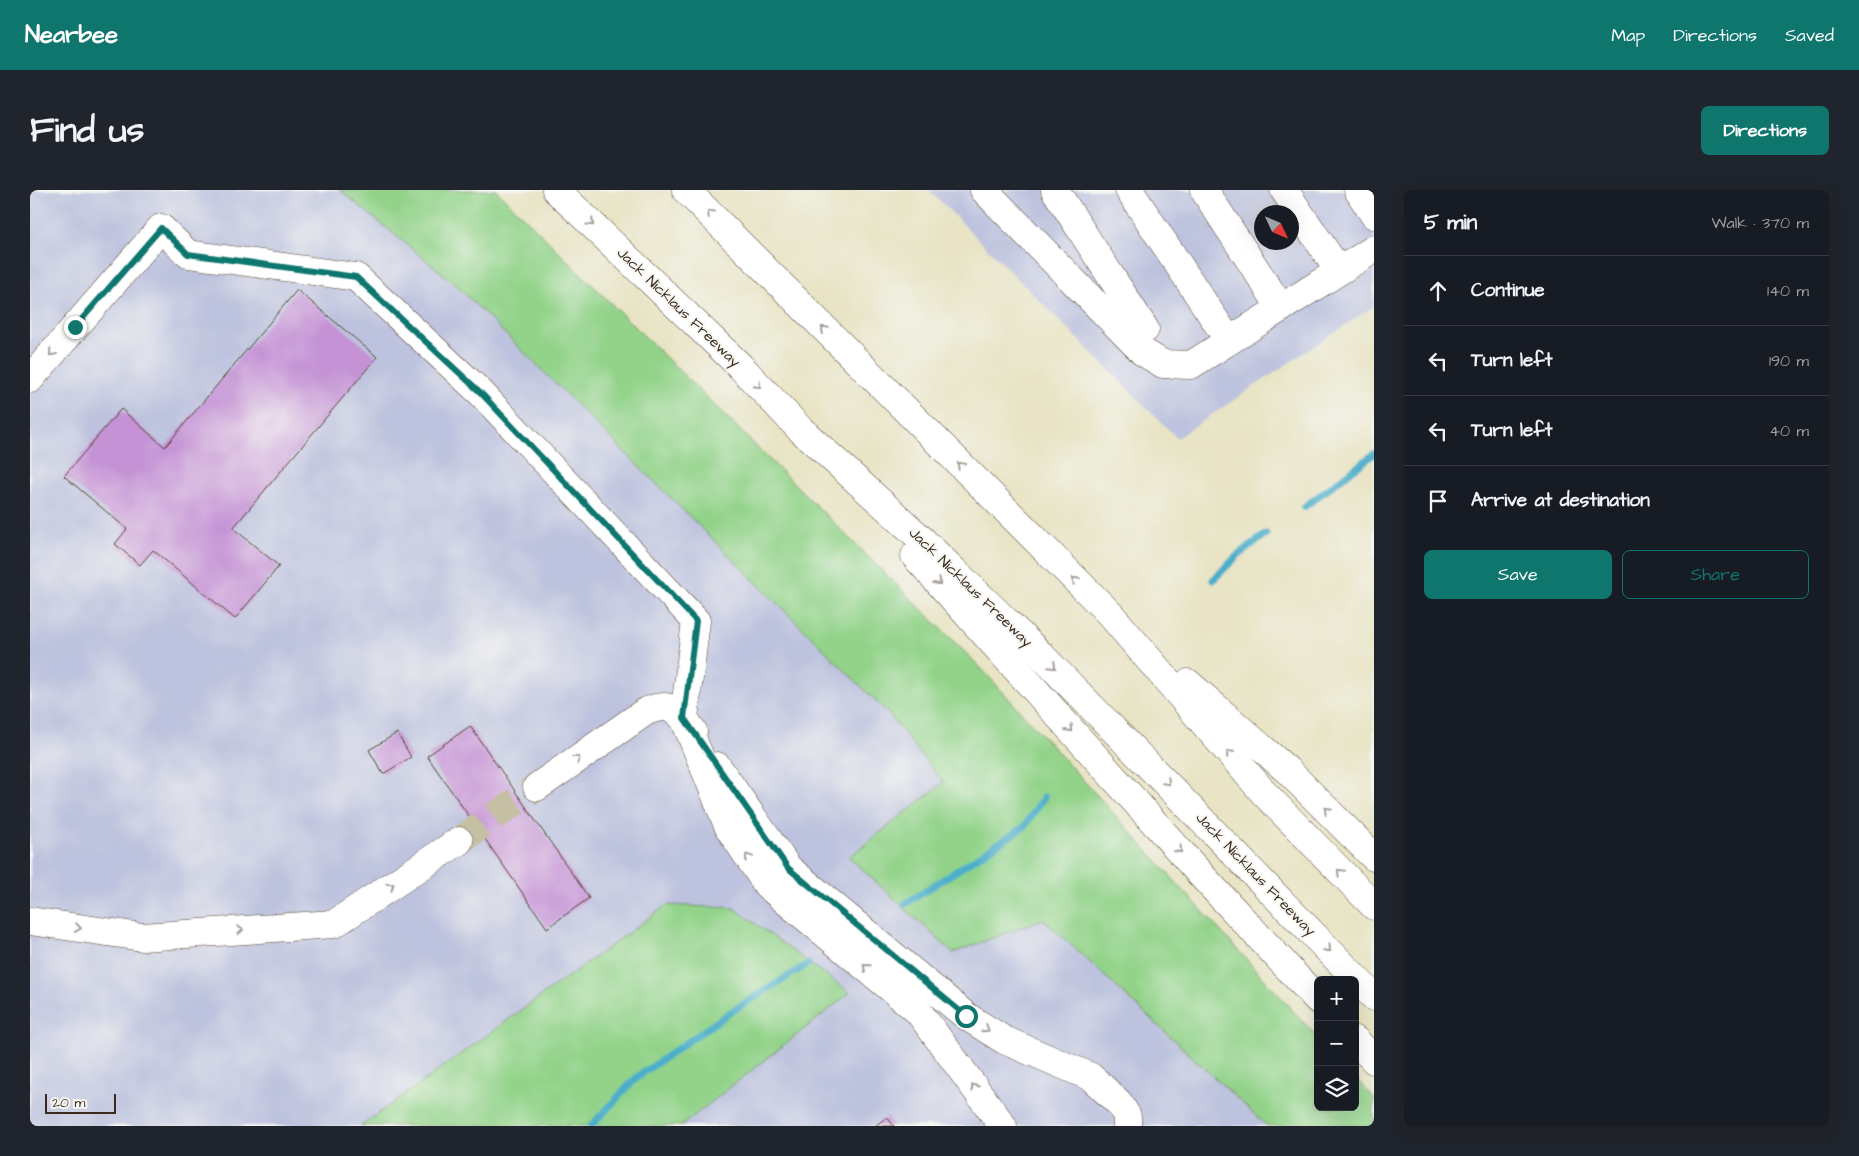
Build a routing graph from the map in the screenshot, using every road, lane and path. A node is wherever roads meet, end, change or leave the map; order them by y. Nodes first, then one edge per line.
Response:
1 (556, 190) edge
2 (686, 190) edge
3 (984, 190) edge
4 (1055, 190) edge
5 (1130, 190) edge
6 (1204, 190) edge
7 (1284, 190) edge
8 (1358, 190) edge
9 (1374, 215) edge
10 (1374, 249) edge
11 (1339, 271) junction
12 (1282, 308) junction
13 (1145, 330) dead end
14 (1229, 341) junction
15 (30, 379) edge
16 (800, 429) junction
17 (1110, 614) junction
18 (684, 718) junction
19 (538, 787) tunnel mouth
20 (459, 841) tunnel mouth
21 (1374, 857) edge
22 (1374, 906) edge
23 (30, 921) edge
24 (1314, 996) edge
25 (1374, 996) edge
26 (1359, 1044) edge
27 (1374, 1060) edge
28 (1003, 1126) edge
29 (1127, 1126) edge

1 -> 16 main road, Jack Nicklaus Freeway
17 -> 2 main road
3 - 14 main road
4 - 13 main road
5 - 14 main road
6 - 12 main road
7 - 11 main road
8 - 9 main road
10 - 11 main road
11 - 12 main road
12 - 14 main road
18 -> 15 main road
16 -> 24 main road
16 -> 25 main road, Jack Nicklaus Freeway
21 -> 17 main road
22 -> 17 main road
19 -> 18 main road
28 -> 18 main road
18 -> 29 main road
23 -> 20 main road
26 - 27 main road

